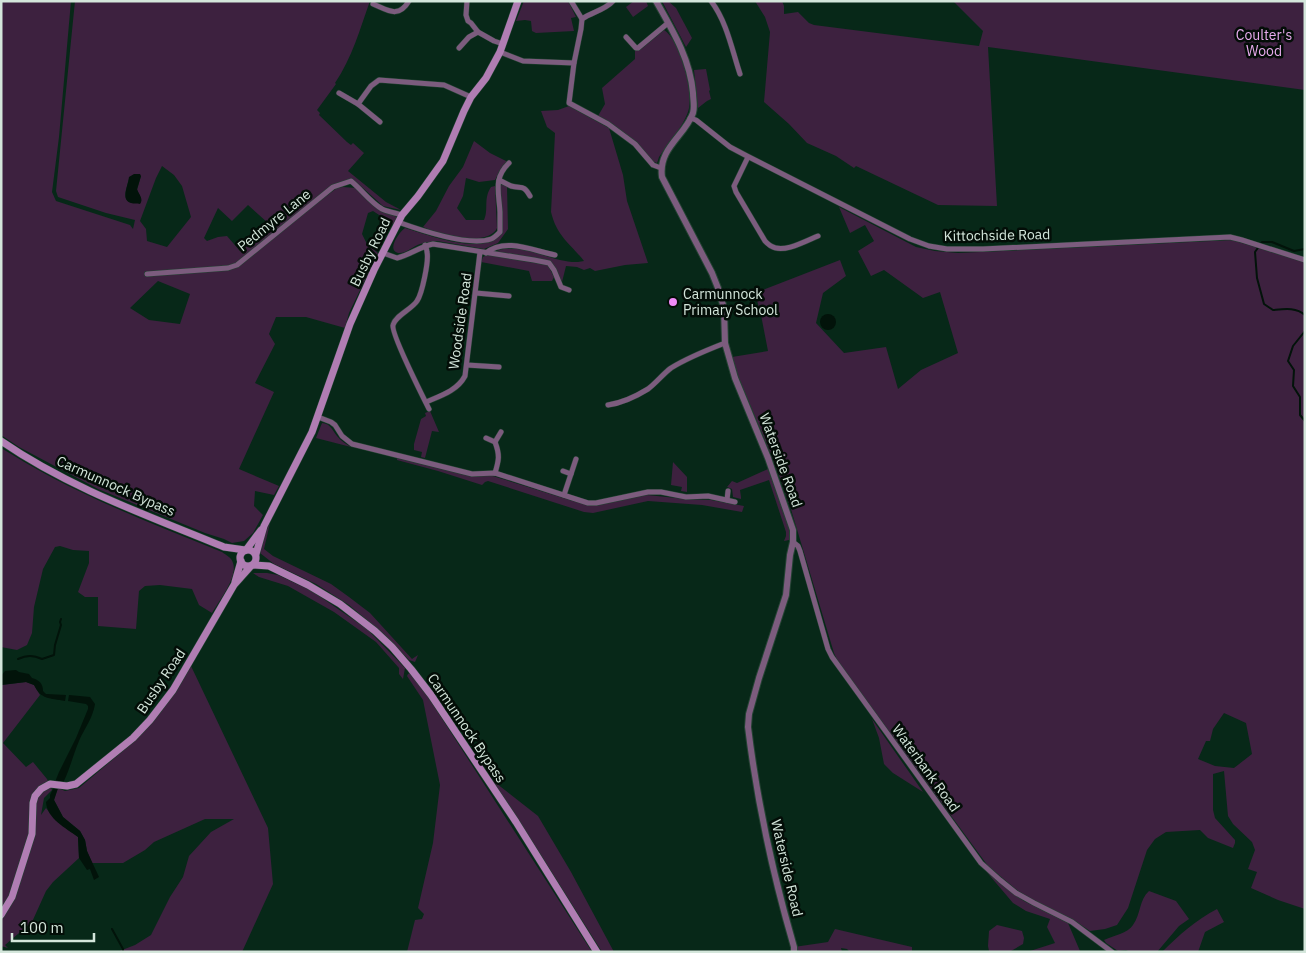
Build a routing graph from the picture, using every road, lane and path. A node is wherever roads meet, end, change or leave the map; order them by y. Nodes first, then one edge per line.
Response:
1 (409, 1) edge
2 (467, 1) edge
3 (518, 1) edge
4 (571, 1) edge
5 (613, 1) edge
6 (656, 1) edge
7 (712, 1) edge
8 (375, 6) dead end
9 (582, 19) junction
10 (668, 23) junction
11 (478, 32) junction
12 (626, 37) dead end
13 (458, 48) dead end
14 (502, 48) junction
15 (574, 63) junction
16 (740, 74) dead end
17 (339, 93) dead end
18 (471, 98) junction
19 (358, 104) junction
20 (690, 118) junction
21 (380, 122) dead end
22 (748, 157) junction
23 (510, 163) dead end
24 (661, 168) junction
25 (499, 180) junction
26 (530, 196) dead end
27 (400, 218) junction
28 (818, 236) dead end
29 (425, 245) junction
30 (483, 252) junction
31 (383, 253) junction
32 (555, 255) dead end
33 (1305, 260) edge
34 (147, 274) dead end
35 (569, 290) dead end
36 (476, 293) junction
37 (509, 296) dead end
38 (725, 343) junction
39 (467, 365) junction
40 (499, 367) dead end
41 (426, 402) junction
42 (608, 405) dead end
43 (429, 410) dead end
44 (318, 417) junction
45 (501, 432) dead end
46 (486, 438) dead end
47 (1, 442) edge
48 (495, 442) junction
49 (576, 459) dead end
50 (563, 471) dead end
51 (495, 473) junction
52 (571, 474) junction
53 (728, 491) dead end
54 (564, 495) junction
55 (727, 500) junction
56 (735, 502) dead end
57 (264, 526) junction
58 (793, 542) junction
59 (224, 547) junction
60 (245, 550) junction
61 (256, 554) junction
62 (240, 560) junction
63 (252, 565) junction
64 (269, 566) junction
65 (234, 585) junction
66 (1, 915) edge
67 (597, 952) edge
68 (794, 952) edge
69 (1112, 952) edge

1 - 8 street
2 - 11 street
3 - 14 main road, Busby Road
4 - 9 street
5 - 9 street
6 - 10 street
7 - 16 street
9 - 15 street
10 - 12 street
10 - 20 street
11 - 13 street
11 - 14 street
14 - 15 street
14 - 18 main road, Busby Road
15 - 24 street
17 - 19 street
18 - 19 street
18 - 27 main road, Busby Road
19 - 21 street
20 - 22 street, Kittochside Road
20 - 24 street
22 - 28 street
22 - 33 street, Kittochside Road
23 - 25 street
24 - 38 street, Waterside Road
25 - 26 street
25 - 27 street
27 - 31 main road, Busby Road
27 - 34 street, Pedmyre Lane
29 - 30 street
29 - 31 street
29 - 41 street
30 - 32 street
30 - 35 street
30 - 36 street, Woodside Road
31 - 44 main road, Busby Road
36 - 37 street
36 - 39 street, Woodside Road
38 - 42 street
38 - 58 street, Waterside Road
39 - 40 street
39 - 41 street, Woodside Road
41 - 43 street
44 - 51 street
44 - 57 main road, Busby Road
45 - 48 street
46 - 48 street
47 - 59 main road, Carmunnock Bypass
48 - 51 street
49 - 52 street
50 - 52 street
51 - 54 street
52 - 54 street
53 - 55 street
54 - 55 street
55 - 56 street
57 - 60 main road, Busby Road
57 - 61 main road, Busby Road
58 - 68 street, Waterside Road
58 - 69 street, Waterbank Road
59 - 60 main road, Carmunnock Bypass
59 - 62 main road, Carmunnock Bypass
60 - 61 main road
60 - 62 main road
61 - 63 main road
61 - 64 main road, Carmunnock Bypass
62 - 63 main road
62 - 65 main road, Busby Road
63 - 64 main road, Carmunnock Bypass
63 - 65 main road, Busby Road
64 - 67 main road, Carmunnock Bypass
65 - 66 main road, Busby Road

